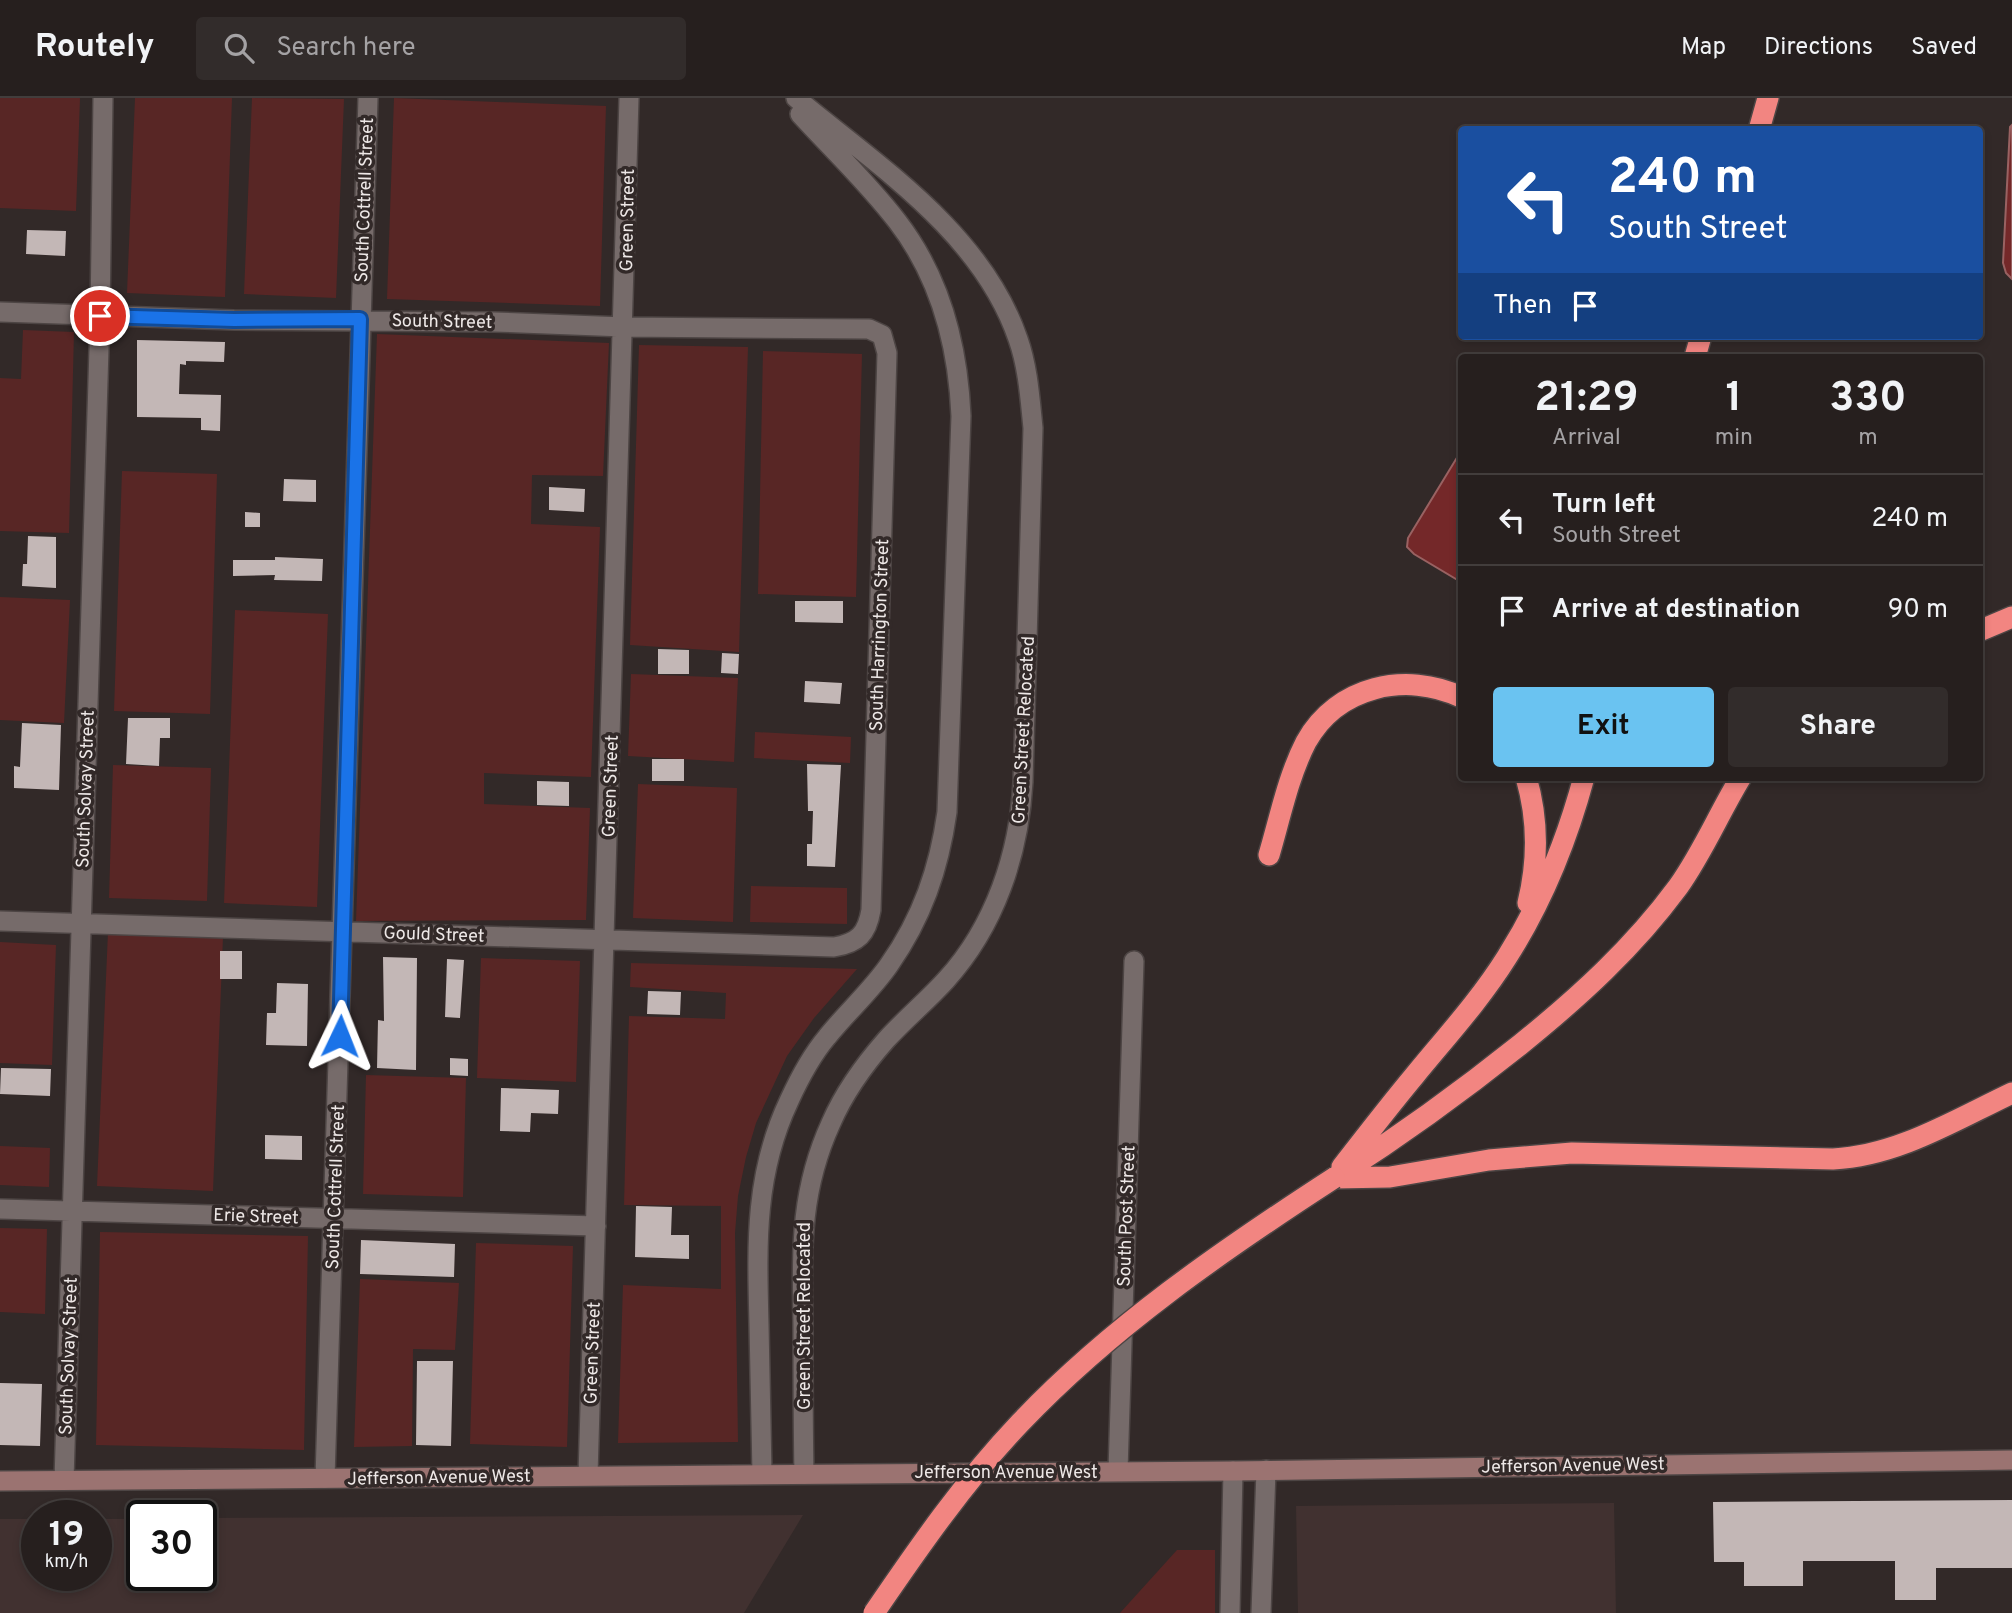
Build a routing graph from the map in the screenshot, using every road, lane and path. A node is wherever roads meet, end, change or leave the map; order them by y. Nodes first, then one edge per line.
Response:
1 (103, 98) edge
2 (368, 98) edge
3 (629, 98) edge
4 (785, 98) edge
5 (796, 98) edge
6 (1768, 98) edge
7 (1760, 126) edge
8 (0, 312) edge
9 (100, 316) junction
10 (360, 319) junction
11 (624, 327) junction
12 (882, 335) joint
13 (2012, 617) edge
14 (1983, 629) edge
15 (1458, 696) edge
16 (1527, 781) edge
17 (1583, 781) edge
18 (1739, 781) edge
19 (1269, 855) dead end
20 (0, 921) edge
21 (81, 923) junction
22 (343, 931) junction
23 (864, 935) joint
24 (605, 940) junction
25 (1516, 941) junction
26 (1134, 961) dead end
27 (2012, 1093) edge
28 (1334, 1178) junction
29 (0, 1209) edge
30 (73, 1211) junction
31 (334, 1219) junction
32 (596, 1226) junction
33 (2012, 1460) edge
34 (1266, 1470) junction
35 (1233, 1471) junction
36 (1118, 1472) junction
37 (762, 1474) junction
38 (804, 1474) junction
39 (588, 1475) junction
40 (325, 1478) junction
41 (64, 1480) junction
42 (0, 1481) edge
43 (874, 1613) edge
44 (1230, 1613) edge
45 (1261, 1613) edge

1 - 9 street, South Solvay Street
2 - 10 street, South Cottrell Street
3 - 11 street, Green Street
4 - 37 street
5 - 38 street, Green Street Relocated
6 - 7 highway
8 - 9 street, South Street
9 - 10 street, South Street
9 - 21 street, South Solvay Street
10 - 11 street, South Street
10 - 22 street, South Cottrell Street
11 - 12 street, South Street
11 - 24 street, Green Street
12 - 23 street, South Harrington Street
13 - 14 highway
15 - 19 highway
16 - 25 highway
17 - 25 highway
18 - 28 highway
20 - 21 street, Gould Street
21 - 22 street, Gould Street
21 - 30 street, South Solvay Street
22 - 24 street, Gould Street
22 - 31 street, South Cottrell Street
23 - 24 street, Gould Street
24 - 32 street, Green Street
25 - 28 highway
26 - 36 street, South Post Street
27 - 28 highway
28 - 43 highway, bridge
29 - 30 street, Erie Street
30 - 31 street, Erie Street
30 - 41 street, South Solvay Street
31 - 32 street, Erie Street
31 - 40 street, South Cottrell Street
32 - 39 street, Green Street
33 - 34 main road, Jefferson Avenue West
34 - 35 main road, Jefferson Avenue West
34 - 45 street
35 - 36 main road, Jefferson Avenue West
35 - 44 street
36 - 38 main road, Jefferson Avenue West
37 - 38 main road, Jefferson Avenue West
37 - 39 main road, Jefferson Avenue West
39 - 40 main road, Jefferson Avenue West
40 - 41 main road, Jefferson Avenue West
41 - 42 main road, Jefferson Avenue West

